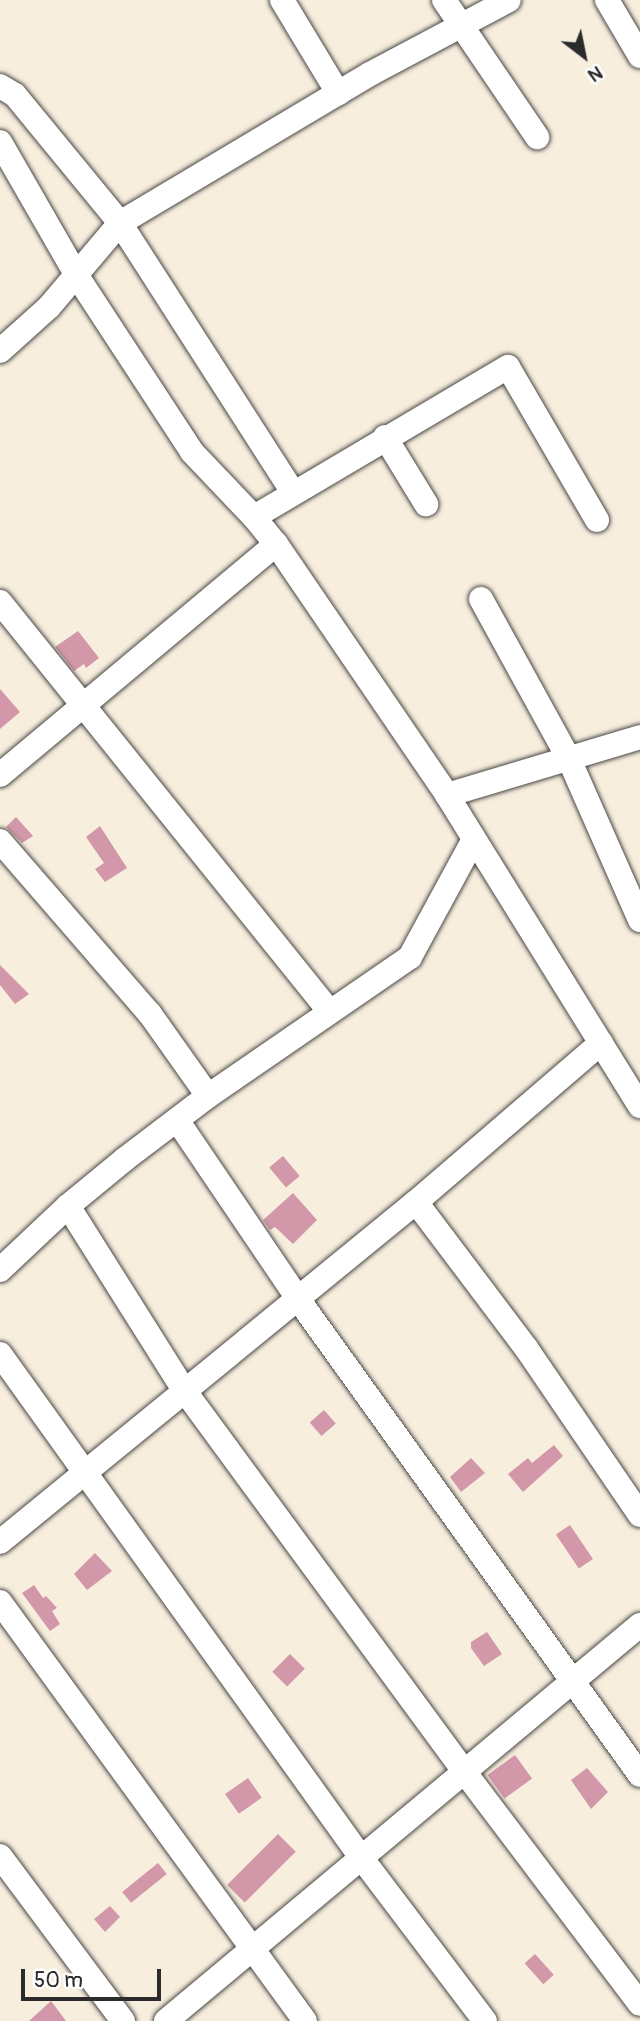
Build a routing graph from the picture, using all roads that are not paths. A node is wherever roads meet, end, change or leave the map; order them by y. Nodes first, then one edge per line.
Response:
1 (282, 0) edge
2 (444, 0) edge
3 (509, 0) edge
4 (607, 0) edge
5 (463, 27) junction
6 (640, 55) edge
7 (0, 86) edge
8 (338, 93) junction
9 (537, 137) dead end
10 (0, 142) edge
11 (120, 222) junction
12 (77, 276) junction
13 (0, 351) edge
14 (385, 437) junction
15 (293, 492) junction
16 (426, 504) dead end
17 (254, 517) junction
18 (597, 520) dead end
19 (276, 544) junction
20 (481, 599) dead end
21 (0, 602) edge
22 (83, 702) junction
23 (640, 737) edge
24 (569, 759) junction
25 (0, 775) edge
26 (447, 795) junction
27 (0, 841) edge
28 (473, 841) junction
29 (640, 920) edge
30 (330, 1012) junction
31 (601, 1043) junction
32 (208, 1097) junction
33 (639, 1103) edge
34 (177, 1120) junction
35 (416, 1202) junction
36 (68, 1206) junction
37 (0, 1270) edge
38 (298, 1299) junction
39 (0, 1354) edge
40 (184, 1390) junction
41 (84, 1471) junction
42 (640, 1515) edge
43 (0, 1542) edge
44 (0, 1602) edge
45 (640, 1625) edge
46 (569, 1681) junction
47 (463, 1770) junction
48 (640, 1775) edge
49 (0, 1856) edge
50 (360, 1856) junction
51 (251, 1948) junction
52 (640, 2004) edge
53 (123, 2021) edge
54 (166, 2021) edge
55 (306, 2021) edge
56 (485, 2021) edge

1 - 8 street
2 - 5 street
3 - 5 street
4 - 6 street
5 - 8 street
5 - 9 street
7 - 11 street
8 - 11 street
10 - 12 street
11 - 12 street
11 - 15 street
12 - 13 street
12 - 17 street
14 - 15 street
14 - 16 street
14 - 18 street
15 - 17 street
17 - 19 street
19 - 22 street
19 - 26 street
20 - 24 street
21 - 22 street
22 - 25 street
22 - 30 street
23 - 24 street
24 - 26 street
24 - 29 street
26 - 28 street
27 - 32 street
28 - 30 street
28 - 31 street
30 - 32 street
31 - 33 street
31 - 35 street
32 - 34 street
34 - 36 street
34 - 38 street
35 - 38 street
35 - 42 street
36 - 37 street
36 - 40 street
38 - 40 street
38 - 46 street
39 - 41 street
40 - 41 street
40 - 47 street
41 - 43 street
41 - 50 street
44 - 51 street
45 - 46 street
46 - 47 street
46 - 48 street
47 - 50 street
47 - 52 street
49 - 53 street
50 - 51 street
50 - 56 street
51 - 54 street
51 - 55 street

